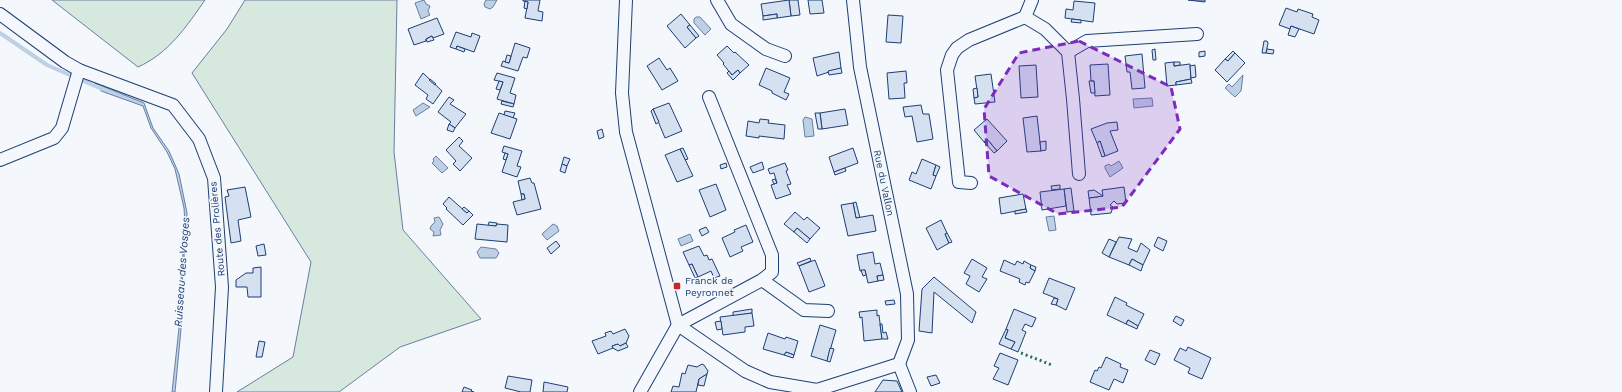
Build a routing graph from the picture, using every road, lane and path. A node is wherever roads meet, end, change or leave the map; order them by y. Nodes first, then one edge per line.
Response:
1 (626, 0) edge
2 (717, 0) edge
3 (853, 0) edge
4 (1032, 0) edge
5 (0, 14) edge
6 (1025, 17) junction
7 (1197, 34) dead end
8 (1068, 52) junction
9 (785, 56) dead end
10 (79, 70) junction
11 (709, 97) dead end
12 (0, 160) edge
13 (1079, 174) dead end
14 (971, 183) dead end
15 (762, 280) junction
16 (828, 311) dead end
17 (678, 325) junction
18 (899, 364) junction
19 (216, 392) edge
20 (640, 392) edge
21 (910, 392) edge

1 - 17 street
2 - 9 street
3 - 18 street, Rue du Vallon
4 - 6 street
5 - 10 street, Route des Prolières
6 - 8 street
6 - 14 street
7 - 8 street
8 - 13 street
10 - 12 street
10 - 19 street, Route des Prolières
11 - 15 street
15 - 16 street
15 - 17 street
17 - 18 street
17 - 20 street
18 - 21 street

